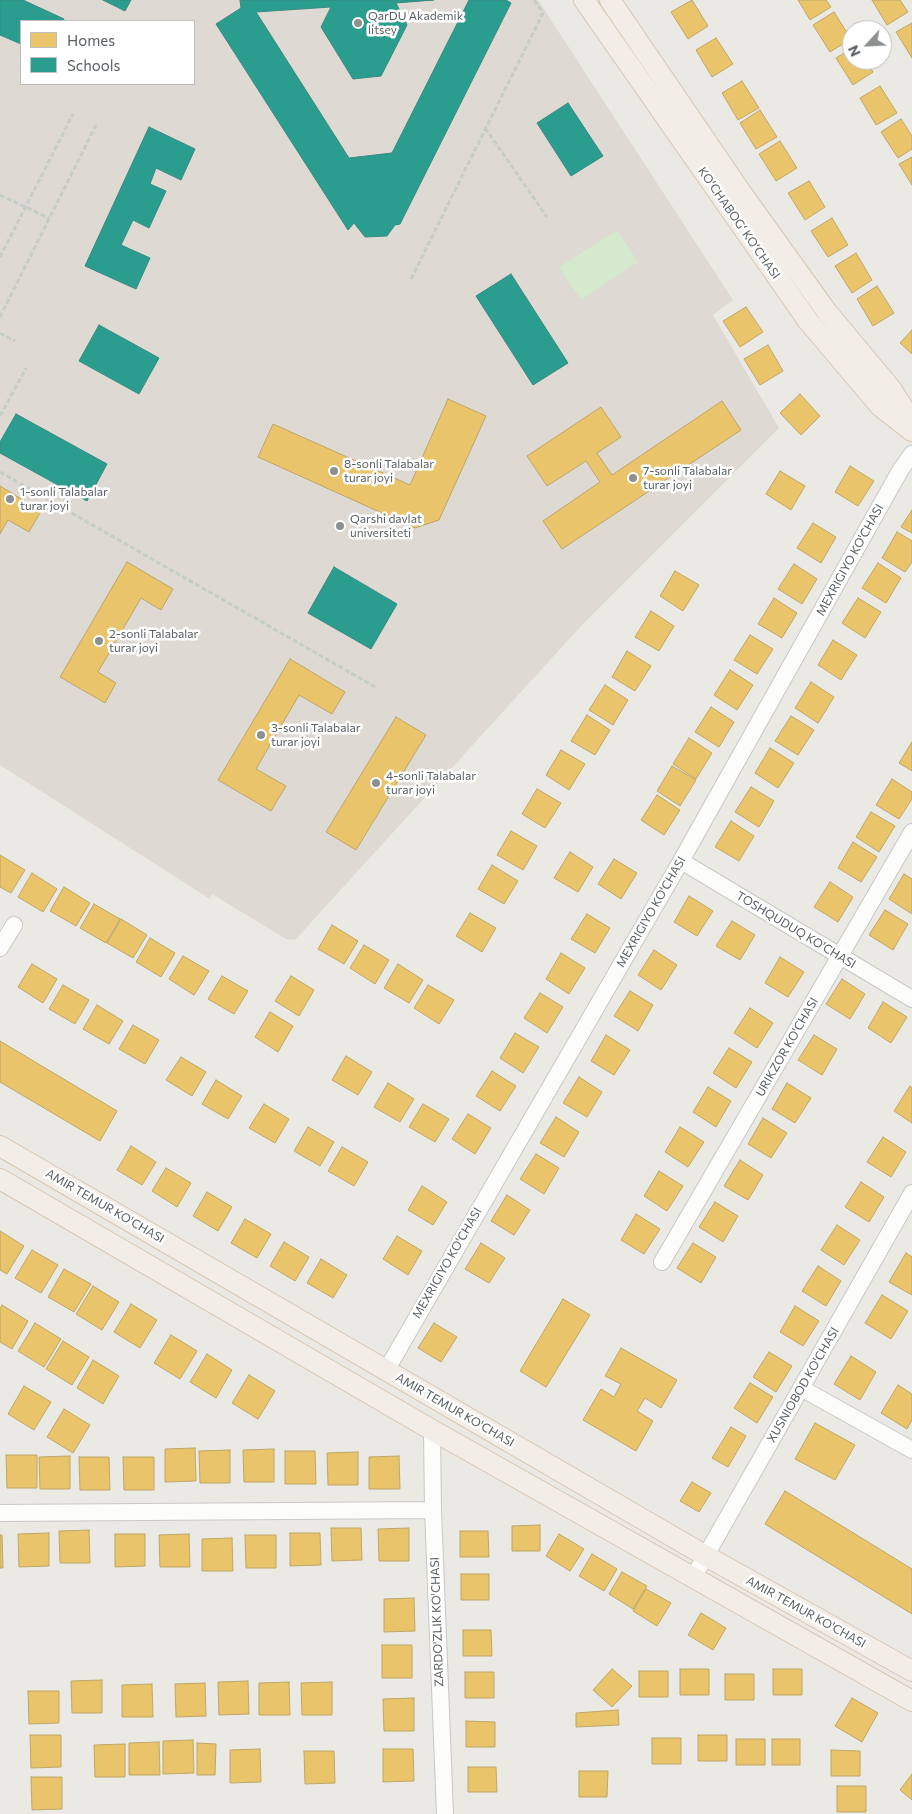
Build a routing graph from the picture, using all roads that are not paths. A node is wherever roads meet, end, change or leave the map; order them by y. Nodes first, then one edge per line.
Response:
1 (584, 0) edge
2 (610, 0) edge
3 (912, 422) edge
4 (912, 431) edge
5 (912, 454) edge
6 (912, 832) edge
7 (681, 861) junction
8 (14, 925) dead end
9 (0, 948) edge
10 (840, 956) junction
11 (912, 999) edge
12 (0, 1146) edge
13 (0, 1179) edge
14 (912, 1193) edge
15 (662, 1262) dead end
16 (387, 1369) junction
17 (801, 1388) junction
18 (432, 1430) junction
19 (912, 1450) edge
20 (433, 1510) junction
21 (0, 1513) edge
22 (706, 1556) junction
23 (693, 1578) junction
24 (912, 1672) edge
25 (912, 1701) edge
26 (445, 1814) edge

1 - 4 main road, KO‘CHABOG‘ KO‘CHASI
2 - 3 main road, KO‘CHABOG‘ KO‘CHASI
5 - 7 street, MEXRIGIYO KO'CHASI
6 - 10 street, URIKZOR KO'CHASI
7 - 10 street, TOSHQUDUQ KO'CHASI
7 - 16 street, MEXRIGIYO KO'CHASI
8 - 9 street
10 - 11 street, TOSHQUDUQ KO'CHASI
10 - 15 street, URIKZOR KO'CHASI
12 - 16 main road, AMIR TEMUR KO'CHASI
13 - 18 main road, AMIR TEMUR KO'CHASI
14 - 17 street, XUSNIOBOD KO'CHASI
16 - 22 main road, AMIR TEMUR KO'CHASI
17 - 19 street
17 - 22 street, XUSNIOBOD KO'CHASI
18 - 20 street, ZARDO'ZLIK KO'CHASI
18 - 23 main road, AMIR TEMUR KO'CHASI
20 - 21 street
20 - 26 street, ZARDO'ZLIK KO'CHASI
22 - 23 street, XUSNIOBOD KO'CHASI
22 - 24 main road, AMIR TEMUR KO'CHASI
23 - 25 main road, AMIR TEMUR KO'CHASI

